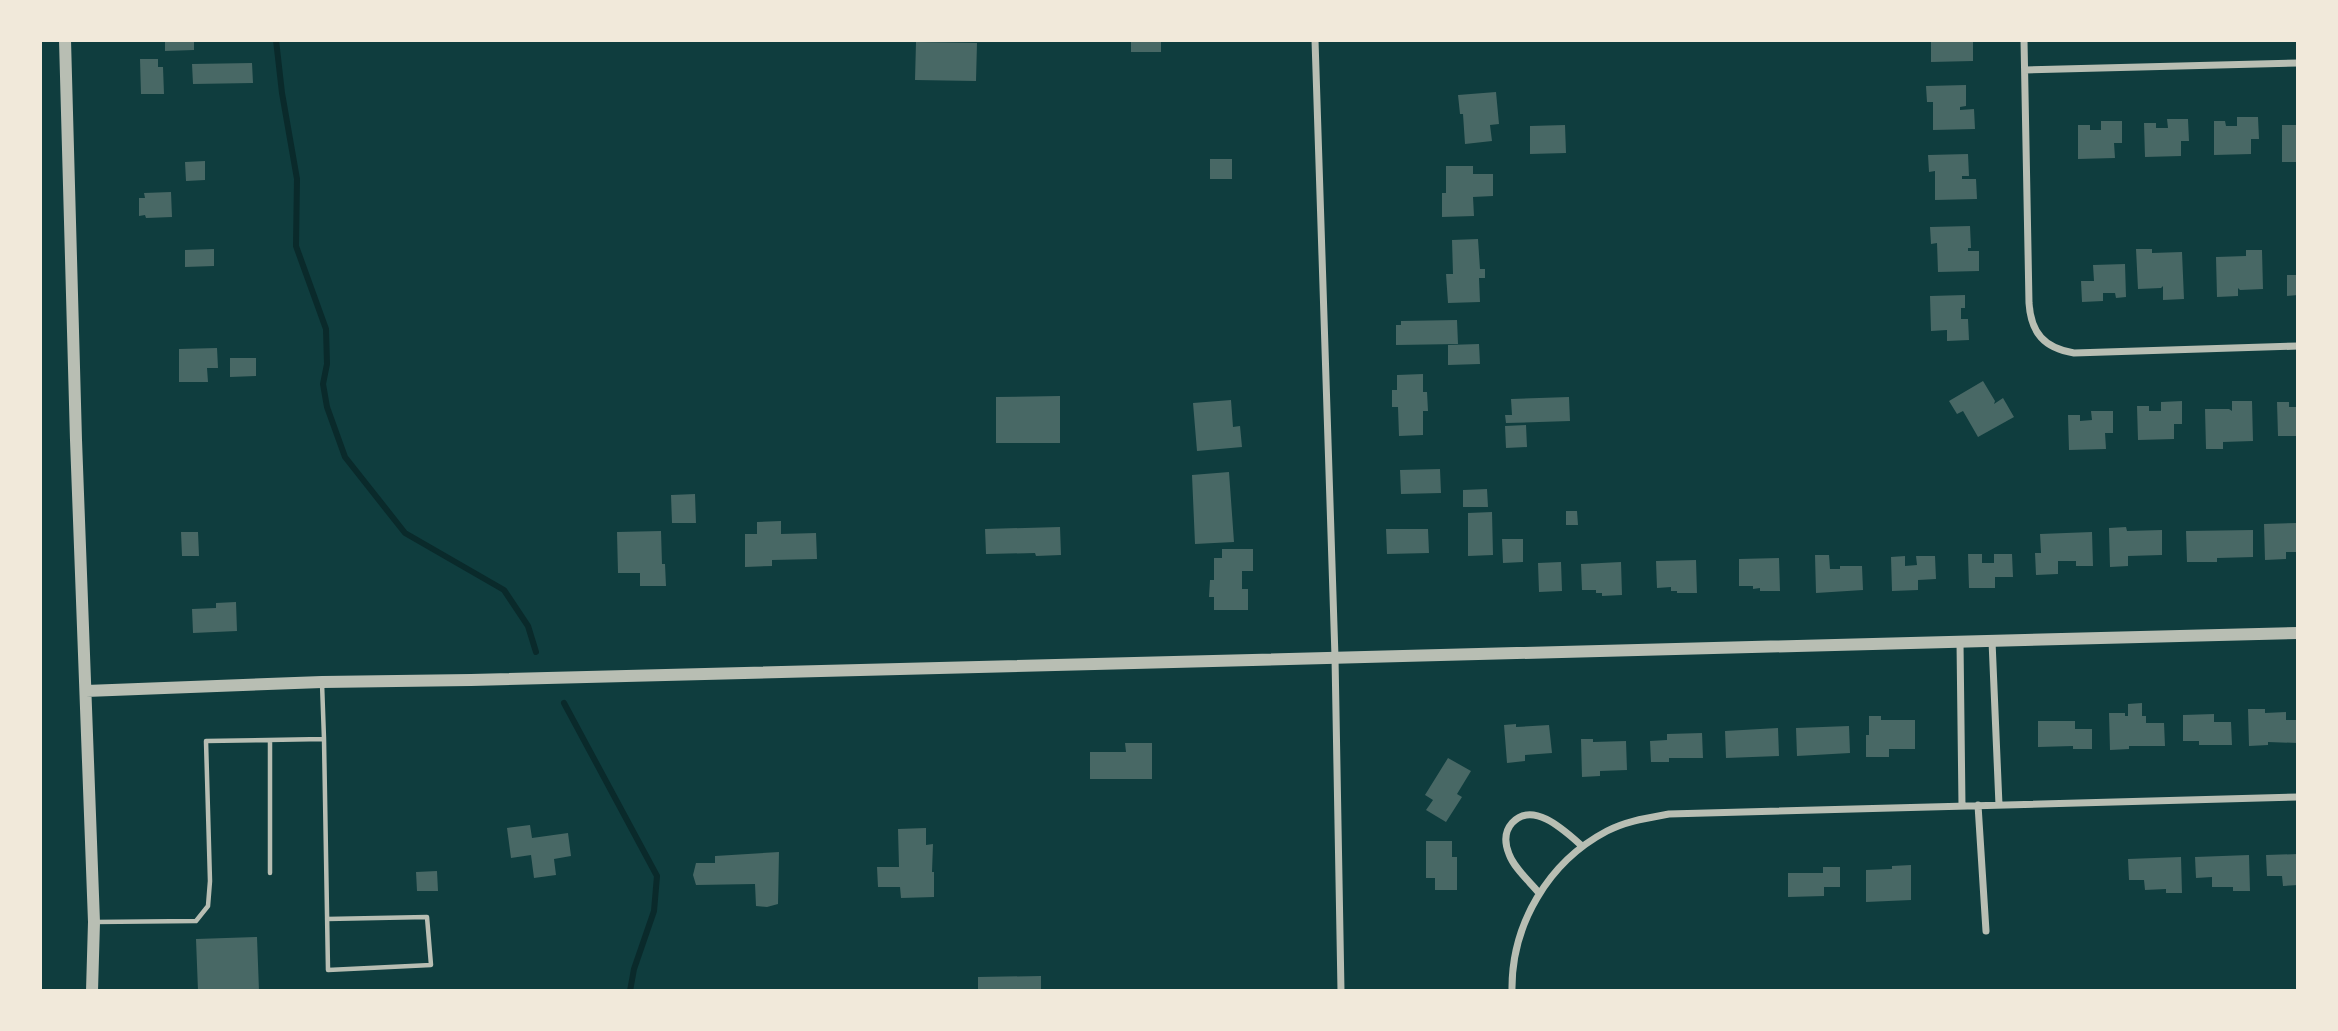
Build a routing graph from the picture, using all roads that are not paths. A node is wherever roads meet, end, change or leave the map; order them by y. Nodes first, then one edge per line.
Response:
1 (65, 40) edge
2 (1315, 40) edge
3 (2024, 40) edge
4 (2298, 62) edge
5 (2025, 71) junction
6 (2298, 346) edge
7 (2298, 633) edge
8 (1992, 641) junction
9 (1960, 642) junction
10 (1335, 657) junction
11 (321, 681) junction
12 (86, 691) junction
13 (324, 739) junction
14 (270, 740) junction
15 (2298, 797) edge
16 (1978, 805) junction
17 (1998, 805) junction
18 (1962, 806) junction
19 (1582, 846) junction
20 (270, 873) dead end
21 (1539, 893) junction
22 (327, 919) junction
23 (94, 922) junction
24 (1986, 931) dead end
25 (92, 991) edge
26 (1341, 991) edge
27 (1512, 991) edge

1 - 12 street
2 - 10 street
3 - 5 street
4 - 5 street
5 - 6 street
7 - 8 street
8 - 9 street
8 - 17 street
9 - 10 street
9 - 18 street
10 - 11 street
10 - 26 street
11 - 12 street
11 - 13 lane
12 - 23 street
13 - 14 lane
13 - 22 lane
14 - 20 lane
14 - 23 lane
15 - 17 street
16 - 17 street
16 - 18 street
16 - 24 street
18 - 19 street
19 - 21 street
19 - 21 street
21 - 27 street
22 - 22 lane
23 - 25 street

